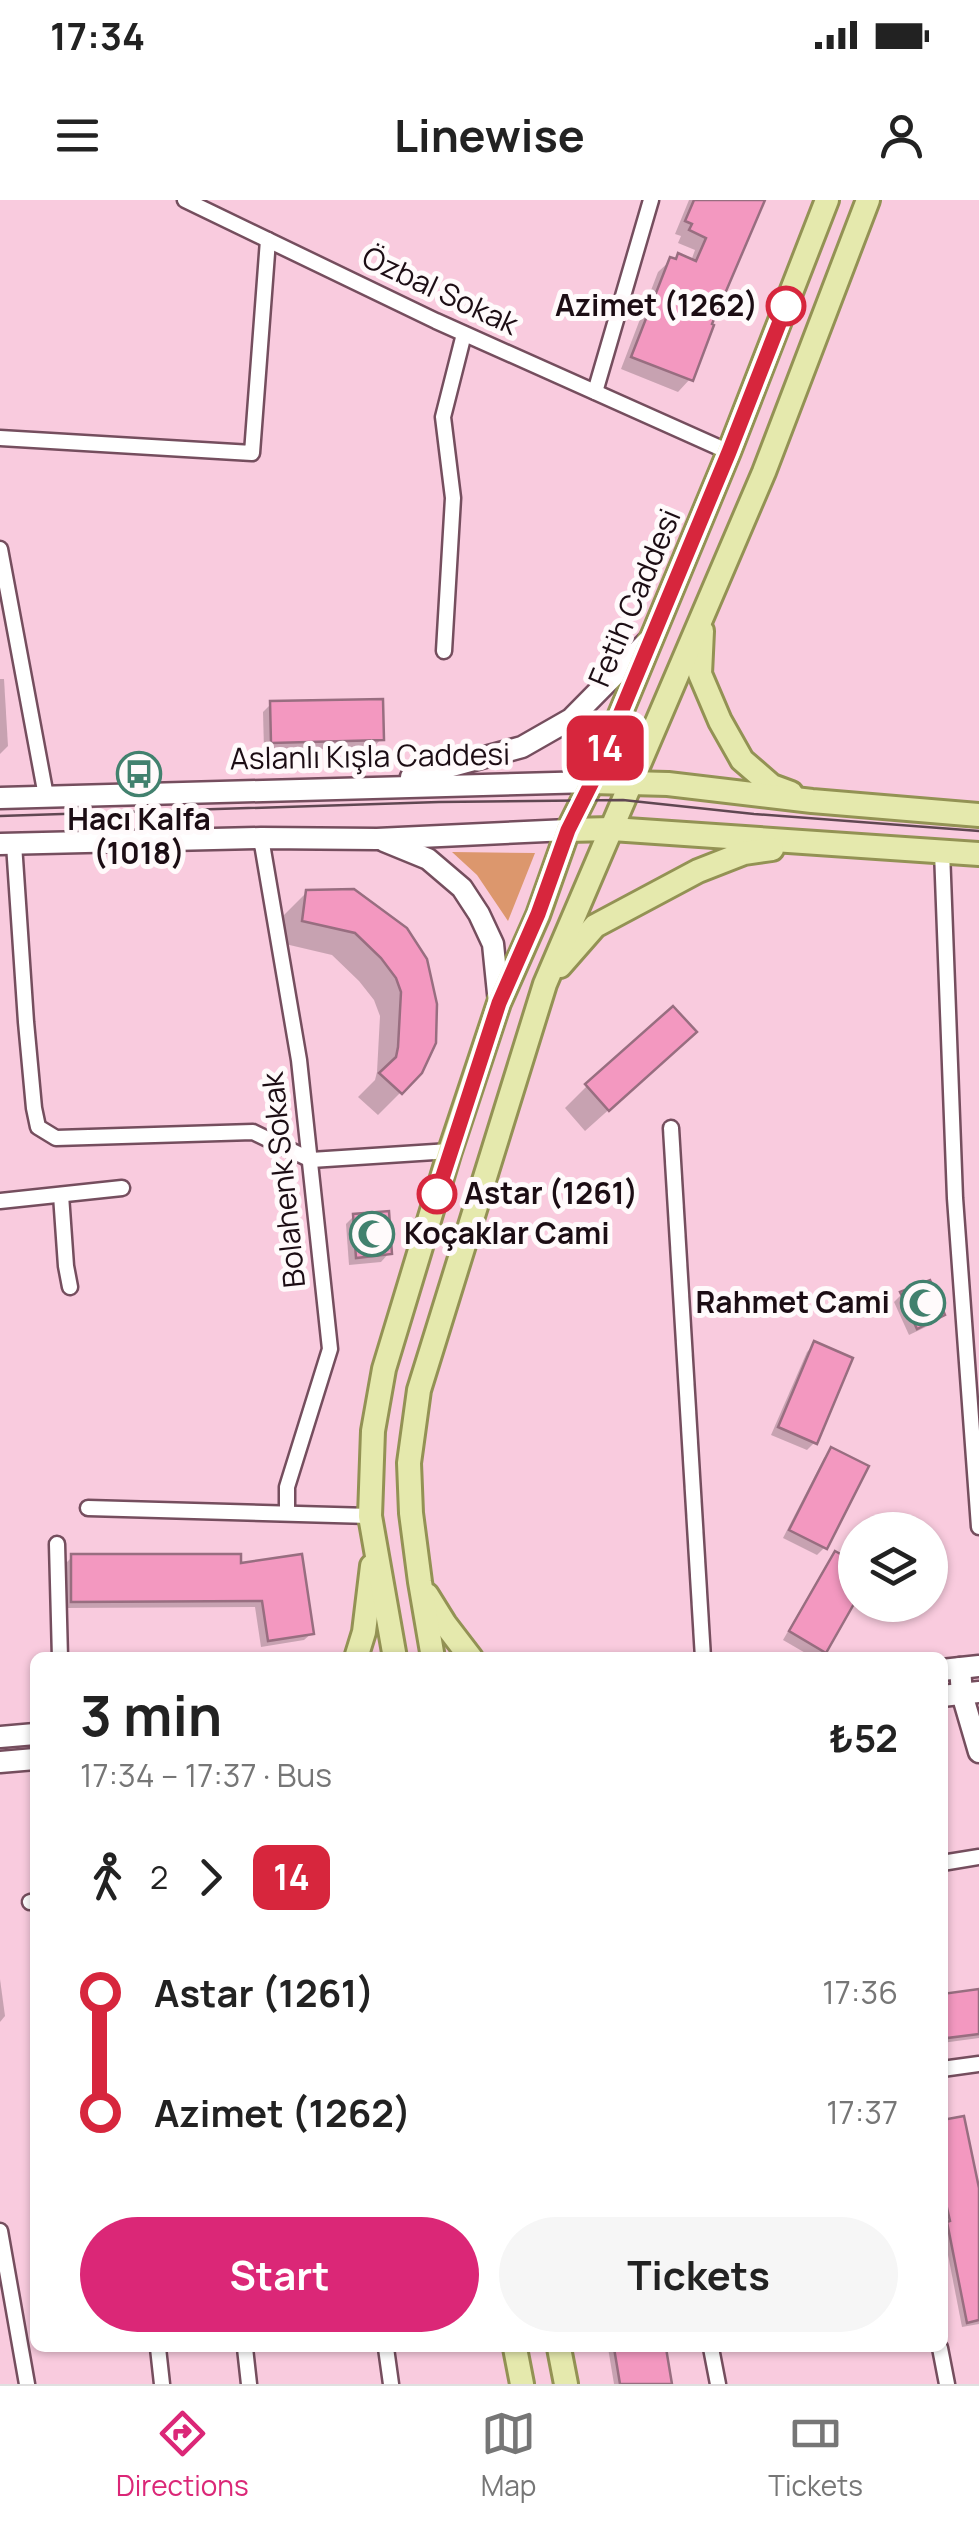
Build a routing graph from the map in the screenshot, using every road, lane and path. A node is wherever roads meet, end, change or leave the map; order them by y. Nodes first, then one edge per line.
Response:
1 (186, 200) edge
2 (651, 200) edge
3 (827, 200) edge
4 (868, 200) edge
5 (268, 240) junction
6 (464, 334) junction
7 (595, 392) junction
8 (0, 438) edge
9 (729, 452) junction
10 (0, 549) edge
11 (702, 618) junction
12 (650, 640) junction
13 (444, 651) dead end
14 (592, 782) junction
15 (630, 782) junction
16 (374, 787) junction
17 (46, 796) junction
18 (0, 798) edge
19 (812, 802) junction
20 (979, 815) edge
21 (612, 829) junction
22 (568, 830) junction
23 (260, 838) junction
24 (377, 839) junction
25 (814, 843) junction
26 (7, 844) edge
27 (942, 851) junction
28 (979, 854) edge
29 (545, 984) junction
30 (499, 1003) junction
31 (671, 1128) dead end
32 (450, 1151) junction
33 (311, 1160) junction
34 (122, 1188) dead end
35 (61, 1195) junction
36 (0, 1201) edge
37 (70, 1287) dead end
38 (88, 1508) dead end
39 (286, 1513) junction
40 (370, 1516) junction
41 (979, 1527) edge
42 (375, 1542) junction
43 (57, 1544) dead end
44 (420, 1582) junction
45 (60, 1652) edge
46 (358, 1652) edge
47 (394, 1652) edge
48 (432, 1652) edge
49 (466, 1652) edge
50 (703, 1652) edge
51 (960, 1668) edge
52 (961, 1694) edge
53 (30, 1734) edge
54 (0, 1736) edge
55 (979, 1752) edge
56 (30, 1759) edge
57 (0, 1762) edge
58 (979, 1857) edge
59 (948, 1863) edge
60 (979, 2064) edge
61 (948, 2068) edge
62 (0, 2231) edge
63 (158, 2352) edge
64 (245, 2352) edge
65 (386, 2352) edge
66 (516, 2352) edge
67 (560, 2352) edge
68 (712, 2352) edge
69 (941, 2352) edge
70 (27, 2384) edge
71 (162, 2384) edge
72 (249, 2384) edge
73 (390, 2384) edge
74 (522, 2384) edge
75 (566, 2384) edge
76 (718, 2384) edge
77 (947, 2384) edge

1 - 5 street, Özbal Sokak
2 - 7 street
3 - 9 main road, Fetih Caddesi
4 - 11 main road
5 - 6 street, Özbal Sokak
5 - 8 street
6 - 7 street, Özbal Sokak
6 - 13 street
7 - 9 street, Özbal Sokak
9 - 12 main road, Fetih Caddesi
10 - 17 street
11 - 15 main road
11 - 19 main road
12 - 14 main road, Fetih Caddesi
12 - 16 main road
14 - 15 main road, Aslanlı Kışla Caddesi
14 - 16 main road, Aslanlı Kışla Caddesi
14 - 22 main road, Fetih Caddesi
15 - 19 main road, Aslanlı Kışla Caddesi
15 - 21 main road
16 - 17 main road, Aslanlı Kışla Caddesi
17 - 18 main road, Aslanlı Kışla Caddesi
19 - 20 main road, Aslanlı Kışla Caddesi
21 - 22 main road
21 - 25 main road
21 - 29 main road
22 - 24 main road
22 - 30 main road, Fetih Caddesi
23 - 24 main road
23 - 26 main road
23 - 33 street, Bolahenk Sokak
24 - 30 main road
25 - 27 main road
25 - 29 main road
26 - 33 street
27 - 28 main road
27 - 41 street
29 - 44 main road
30 - 32 main road, Fetih Caddesi
31 - 50 street
32 - 33 street
32 - 40 main road, Fetih Caddesi
33 - 39 street, Bolahenk Sokak
34 - 35 street
35 - 36 street
35 - 37 street
38 - 39 street
39 - 40 street
40 - 42 main road, Fetih Caddesi
42 - 46 main road
42 - 47 main road, Fetih Caddesi
43 - 45 street
44 - 48 main road
44 - 49 main road
51 - 52 main road
52 - 55 main road
53 - 54 main road
56 - 57 main road
58 - 59 street
60 - 61 street
62 - 70 street
63 - 71 street
64 - 72 street
65 - 73 street
66 - 74 main road
67 - 75 main road
68 - 76 street
69 - 77 street

